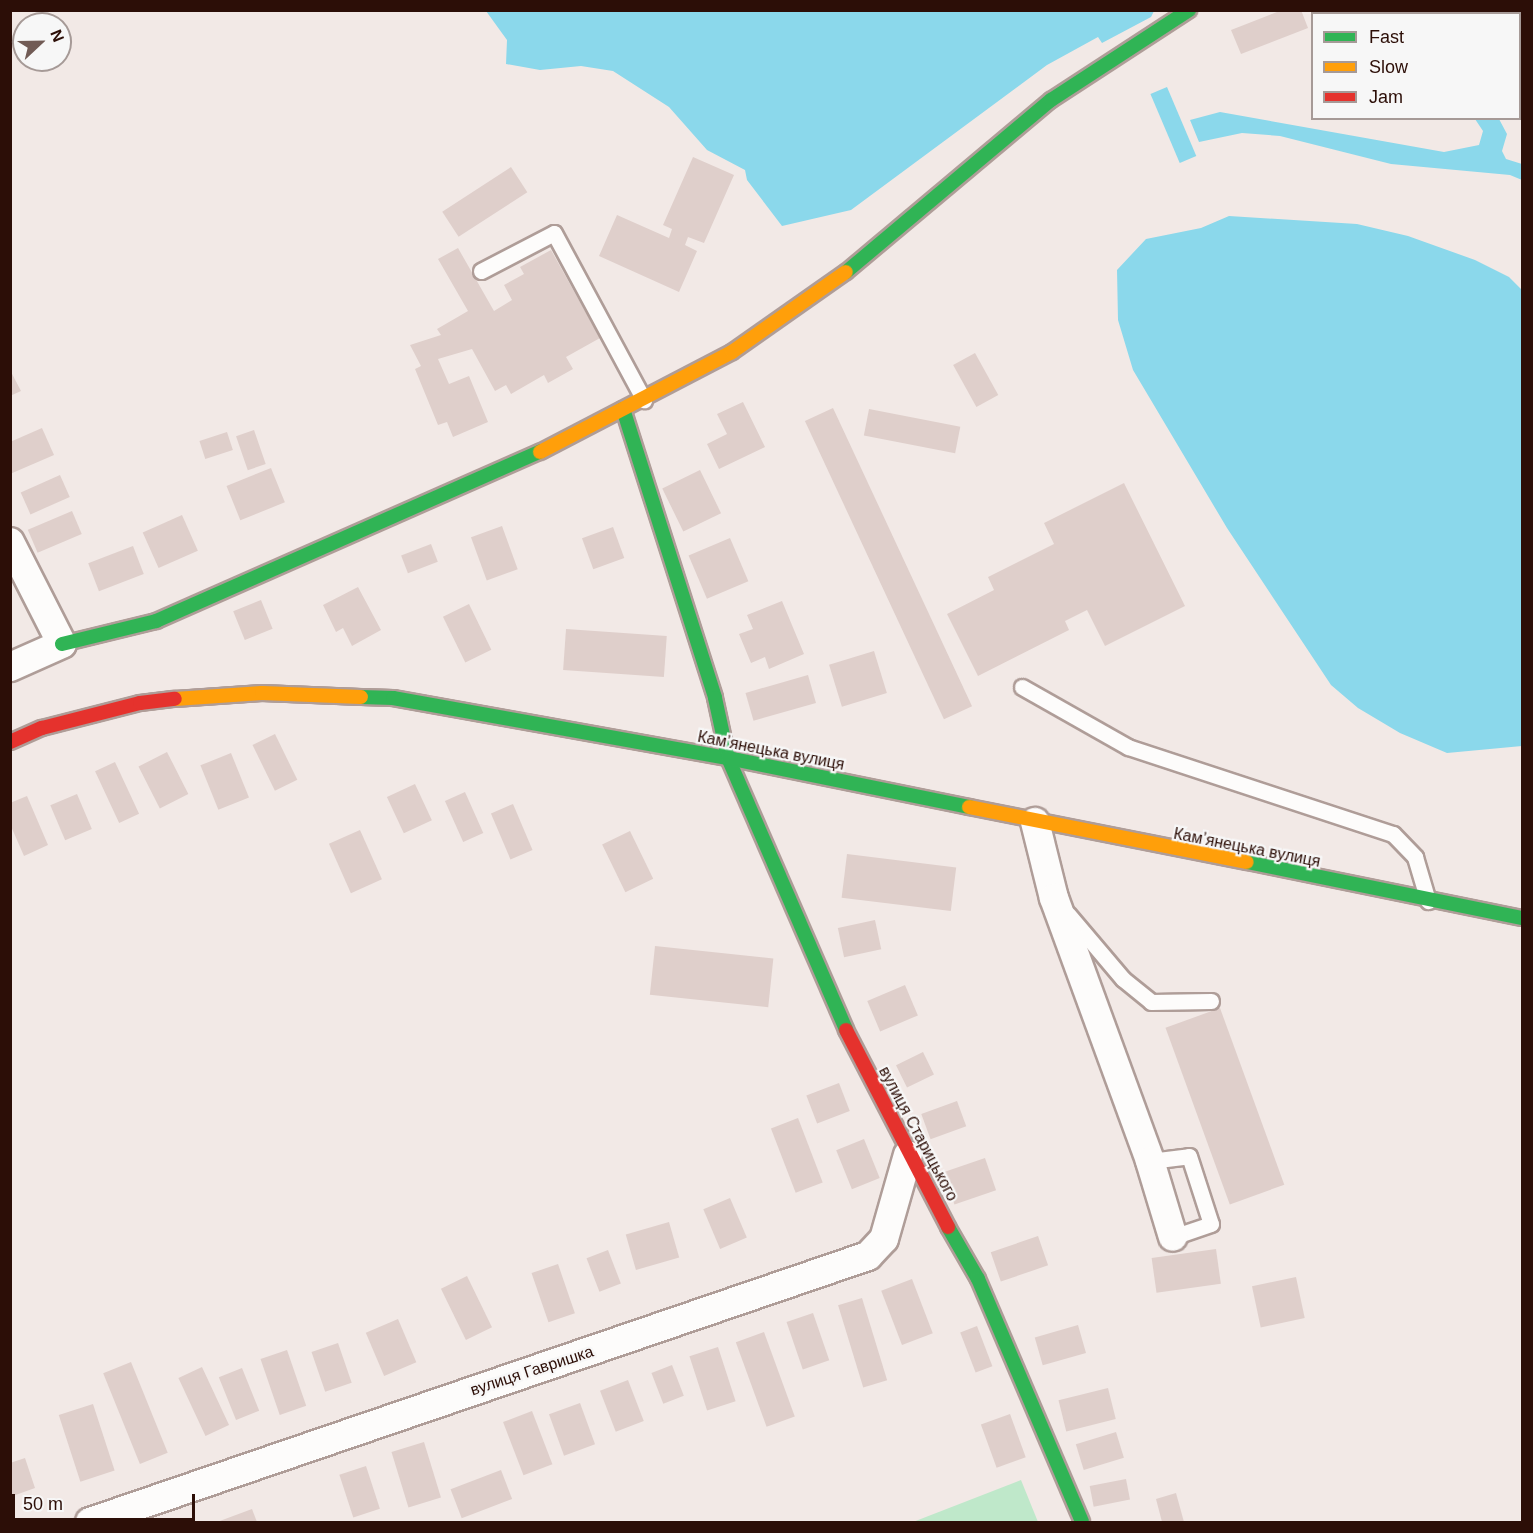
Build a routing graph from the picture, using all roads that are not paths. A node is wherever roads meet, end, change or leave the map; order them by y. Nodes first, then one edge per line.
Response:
1 (1189, 10) edge
2 (481, 271) dead end
3 (644, 400) junction
4 (623, 409) junction
5 (10, 542) edge
6 (62, 644) junction
7 (10, 667) edge
8 (1022, 687) dead end
9 (10, 741) edge
10 (728, 758) junction
11 (1035, 822) junction
12 (1054, 898) junction
13 (1428, 901) junction
14 (1522, 918) edge
15 (1211, 1001) dead end
16 (908, 1155) junction
17 (1150, 1161) junction
18 (1173, 1237) joint
19 (90, 1522) edge
20 (1082, 1522) edge

1 - 3 street
2 - 3 lane
3 - 4 street
4 - 6 street
4 - 10 street, вулиця Старицького
5 - 6 street
6 - 7 street
8 - 13 lane
9 - 10 street, Камʼянецька вулиця
10 - 11 street, Камʼянецька вулиця
10 - 16 street, вулиця Старицького
11 - 12 street
11 - 13 street, Камʼянецька вулиця
12 - 15 lane
12 - 17 street
13 - 14 street, Камʼянецька вулиця
16 - 19 street, вулиця Гавришка
16 - 20 street, вулиця Старицького
17 - 18 street
17 - 18 lane

